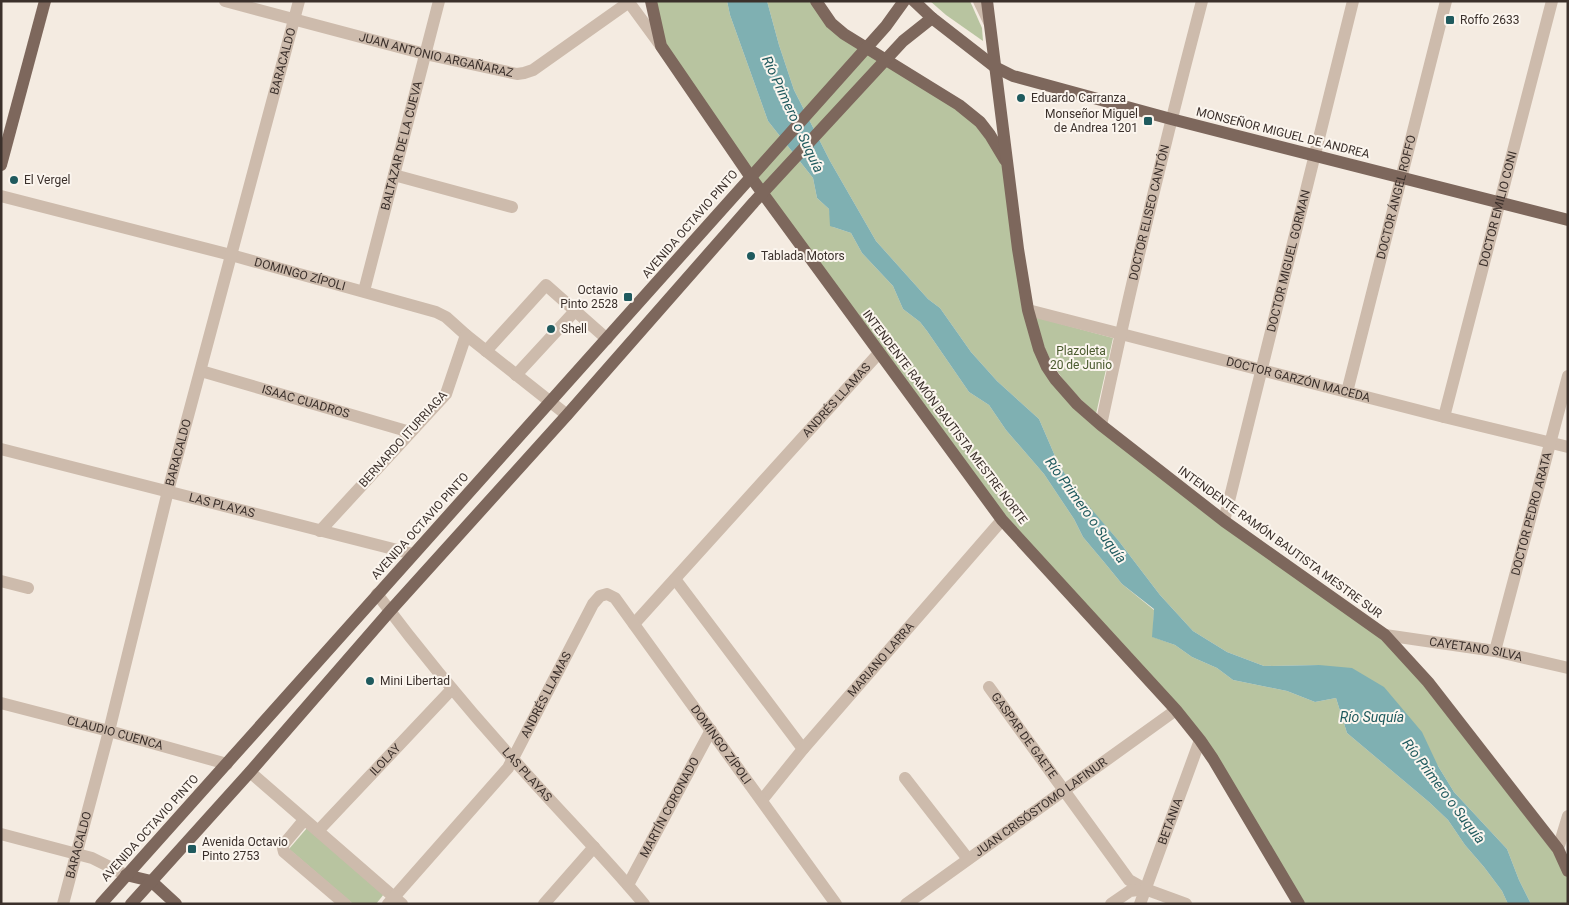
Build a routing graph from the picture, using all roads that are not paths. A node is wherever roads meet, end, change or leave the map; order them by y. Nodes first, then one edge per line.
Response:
1 (45, 1) edge
2 (225, 1) edge
3 (299, 1) edge
4 (439, 1) edge
5 (651, 1) edge
6 (816, 1) edge
7 (904, 1) edge
8 (914, 1) edge
9 (979, 1) edge
10 (987, 1) edge
11 (1202, 1) edge
12 (1353, 1) edge
13 (1446, 1) edge
14 (1552, 1) edge
15 (628, 2) edge
16 (932, 18) junction
17 (295, 20) junction
18 (991, 26) junction
19 (660, 46) junction
20 (425, 54) junction
21 (995, 67) junction
22 (1171, 119) junction
23 (1314, 156) junction
24 (1, 165) edge
25 (1008, 166) junction
26 (394, 175) junction
27 (750, 176) junction
28 (1401, 178) junction
29 (762, 193) junction
30 (1, 196) edge
31 (1500, 203) junction
32 (512, 207) dead end
33 (1568, 220) edge
34 (231, 255) junction
35 (364, 291) junction
36 (1028, 310) junction
37 (575, 311) junction
38 (1120, 333) junction
39 (466, 336) junction
40 (607, 339) junction
41 (486, 351) junction
42 (879, 353) junction
43 (1261, 370) junction
44 (201, 371) junction
45 (516, 375) junction
46 (1568, 376) edge
47 (1348, 392) junction
48 (550, 402) junction
49 (567, 415) junction
50 (1444, 417) junction
51 (1102, 425) junction
52 (410, 432) junction
53 (1551, 443) junction
54 (1568, 447) edge
55 (1, 449) edge
56 (168, 491) junction
57 (1002, 520) junction
58 (1224, 521) junction
59 (320, 531) junction
60 (413, 554) junction
61 (675, 579) junction
62 (1, 581) edge
63 (28, 588) dead end
64 (377, 594) junction
65 (600, 596) joint
66 (390, 611) junction
67 (634, 624) junction
68 (1385, 635) junction
69 (1494, 651) junction
70 (1568, 668) edge
71 (989, 687) dead end
72 (452, 689) junction
73 (1, 703) edge
74 (1176, 710) junction
75 (711, 730) junction
76 (110, 731) junction
77 (1200, 740) junction
78 (803, 749) junction
79 (513, 759) junction
80 (227, 764) junction
81 (250, 772) junction
82 (905, 778) dead end
83 (1064, 789) junction
84 (762, 800) junction
85 (1568, 816) edge
86 (304, 820) junction
87 (318, 832) junction
88 (1, 834) edge
89 (594, 846) junction
90 (1558, 849) junction
91 (77, 854) junction
92 (968, 859) junction
93 (1568, 871) edge
94 (126, 875) junction
95 (151, 881) junction
96 (628, 885) junction
97 (1145, 889) junction
98 (395, 902) edge
99 (63, 904) edge
100 (101, 904) edge
101 (131, 904) edge
102 (176, 904) edge
103 (345, 904) edge
104 (544, 904) edge
105 (644, 904) edge
106 (836, 904) edge
107 (906, 904) edge
108 (1111, 904) edge
109 (1140, 904) edge
110 (1186, 904) edge
111 (1299, 904) edge

1 - 24 main road
2 - 17 street, JUAN ANTONIO ARGAÑARAZ
3 - 17 street, BARACALDO
4 - 20 street, BALTAZAR DE LA CUEVA
5 - 19 main road, INTENDENTE RAMÓN BAUTISTA MESTRE NORTE
6 - 25 main road, INTENDENTE RAMÓN BAUTISTA MESTRE SUR
7 - 27 main road, AVENIDA OCTAVIO PINTO
8 - 16 main road
9 - 18 street
10 - 18 main road, INTENDENTE RAMÓN BAUTISTA MESTRE SUR
11 - 22 street, DOCTOR ELISEO CANTÓN
12 - 23 street, DOCTOR MIGUEL GORMAN
13 - 28 street, DOCTOR ÁNGEL ROFFO
14 - 31 street, DOCTOR EMILIO CONI
15 - 19 street
15 - 20 street, JUAN ANTONIO ARGAÑARAZ
16 - 21 main road
16 - 29 main road
17 - 20 street, JUAN ANTONIO ARGAÑARAZ
17 - 34 street, BARACALDO
18 - 21 main road, INTENDENTE RAMÓN BAUTISTA MESTRE SUR
19 - 27 main road, INTENDENTE RAMÓN BAUTISTA MESTRE NORTE
20 - 26 street, BALTAZAR DE LA CUEVA
21 - 22 main road, MONSEÑOR MIGUEL DE ANDREA
21 - 25 main road, INTENDENTE RAMÓN BAUTISTA MESTRE SUR
22 - 23 main road, MONSEÑOR MIGUEL DE ANDREA
22 - 38 street, DOCTOR ELISEO CANTÓN
23 - 28 main road, MONSEÑOR MIGUEL DE ANDREA
23 - 43 street, DOCTOR MIGUEL GORMAN
25 - 36 main road, INTENDENTE RAMÓN BAUTISTA MESTRE SUR
26 - 32 street
26 - 35 street, BALTAZAR DE LA CUEVA
27 - 29 main road, INTENDENTE RAMÓN BAUTISTA MESTRE NORTE
27 - 40 main road, AVENIDA OCTAVIO PINTO
28 - 31 main road, MONSEÑOR MIGUEL DE ANDREA
28 - 47 street, DOCTOR ÁNGEL ROFFO
29 - 42 main road, INTENDENTE RAMÓN BAUTISTA MESTRE NORTE
29 - 49 main road
30 - 34 street, DOMINGO ZÍPOLI
31 - 33 main road, MONSEÑOR MIGUEL DE ANDREA
31 - 50 street, DOCTOR EMILIO CONI
34 - 35 street, DOMINGO ZÍPOLI
34 - 44 street, BARACALDO
35 - 39 street, DOMINGO ZÍPOLI
36 - 38 street, DOCTOR GARZÓN MACEDA
36 - 51 main road, INTENDENTE RAMÓN BAUTISTA MESTRE SUR
37 - 40 street
37 - 41 street
37 - 45 street
38 - 43 street, DOCTOR GARZÓN MACEDA
38 - 51 street, DOCTOR ELISEO CANTÓN
39 - 41 street, DOMINGO ZÍPOLI
39 - 52 street, BERNARDO ITURRIAGA
40 - 48 main road, AVENIDA OCTAVIO PINTO
41 - 45 street, DOMINGO ZÍPOLI
42 - 57 main road, INTENDENTE RAMÓN BAUTISTA MESTRE NORTE
42 - 61 street, ANDRÉS LLAMAS
43 - 47 street, DOCTOR GARZÓN MACEDA
43 - 58 street, DOCTOR MIGUEL GORMAN
44 - 52 street, ISAAC CUADROS
44 - 56 street, BARACALDO
45 - 48 street, DOMINGO ZÍPOLI
46 - 53 street, DOCTOR PEDRO ARATA
47 - 50 street, DOCTOR GARZÓN MACEDA
48 - 49 street, DOMINGO ZÍPOLI
48 - 60 main road, AVENIDA OCTAVIO PINTO
49 - 66 main road
50 - 53 street, DOCTOR GARZÓN MACEDA
51 - 58 main road, INTENDENTE RAMÓN BAUTISTA MESTRE SUR
52 - 59 street, BERNARDO ITURRIAGA
53 - 54 street, DOCTOR GARZÓN MACEDA
53 - 69 street, DOCTOR PEDRO ARATA
55 - 56 street, LAS PLAYAS
56 - 59 street, LAS PLAYAS
56 - 76 street, BARACALDO
57 - 74 main road, INTENDENTE RAMÓN BAUTISTA MESTRE NORTE
57 - 78 street, MARIANO LARRA
58 - 68 main road, INTENDENTE RAMÓN BAUTISTA MESTRE SUR
59 - 60 street, LAS PLAYAS
60 - 64 main road, AVENIDA OCTAVIO PINTO
61 - 67 street, ANDRÉS LLAMAS
61 - 78 street
62 - 63 street
64 - 66 street, LAS PLAYAS
64 - 80 main road, AVENIDA OCTAVIO PINTO
65 - 67 street, DOMINGO ZÍPOLI
65 - 79 street, ANDRÉS LLAMAS
66 - 72 street, LAS PLAYAS
66 - 81 main road
67 - 75 street, DOMINGO ZÍPOLI
68 - 69 street, CAYETANO SILVA
68 - 90 main road, INTENDENTE RAMÓN BAUTISTA MESTRE SUR
69 - 70 street, CAYETANO SILVA
71 - 83 street, GASPAR DE GAETE
72 - 79 street, LAS PLAYAS
72 - 87 street, ILOLAY
73 - 76 street, CLAUDIO CUENCA
74 - 77 main road, INTENDENTE RAMÓN BAUTISTA MESTRE NORTE
74 - 83 street, JUAN CRISÓSTOMO LAFINUR
75 - 84 street, DOMINGO ZÍPOLI
75 - 96 street, MARTÍN CORONADO
76 - 80 street, CLAUDIO CUENCA
76 - 91 street, BARACALDO
77 - 97 street, BETANIA
77 - 111 main road, INTENDENTE RAMÓN BAUTISTA MESTRE NORTE
78 - 84 street, MARIANO LARRA
79 - 89 street, LAS PLAYAS
79 - 98 street, ANDRÉS LLAMAS
80 - 94 main road, AVENIDA OCTAVIO PINTO
81 - 86 street
81 - 95 main road
82 - 92 street
83 - 92 street, JUAN CRISÓSTOMO LAFINUR
83 - 97 street, GASPAR DE GAETE
84 - 106 street, DOMINGO ZÍPOLI
85 - 90 street
86 - 87 street
86 - 103 street
87 - 98 street
88 - 91 street
89 - 96 street, LAS PLAYAS
89 - 104 street
90 - 93 main road, INTENDENTE RAMÓN BAUTISTA MESTRE SUR
91 - 94 street
91 - 99 street, BARACALDO
92 - 107 street, JUAN CRISÓSTOMO LAFINUR
94 - 95 main road
94 - 100 main road, AVENIDA OCTAVIO PINTO
95 - 101 main road
95 - 102 main road
96 - 105 street, LAS PLAYAS
97 - 108 street
97 - 109 street, BETANIA
97 - 110 street, GASPAR DE GAETE

